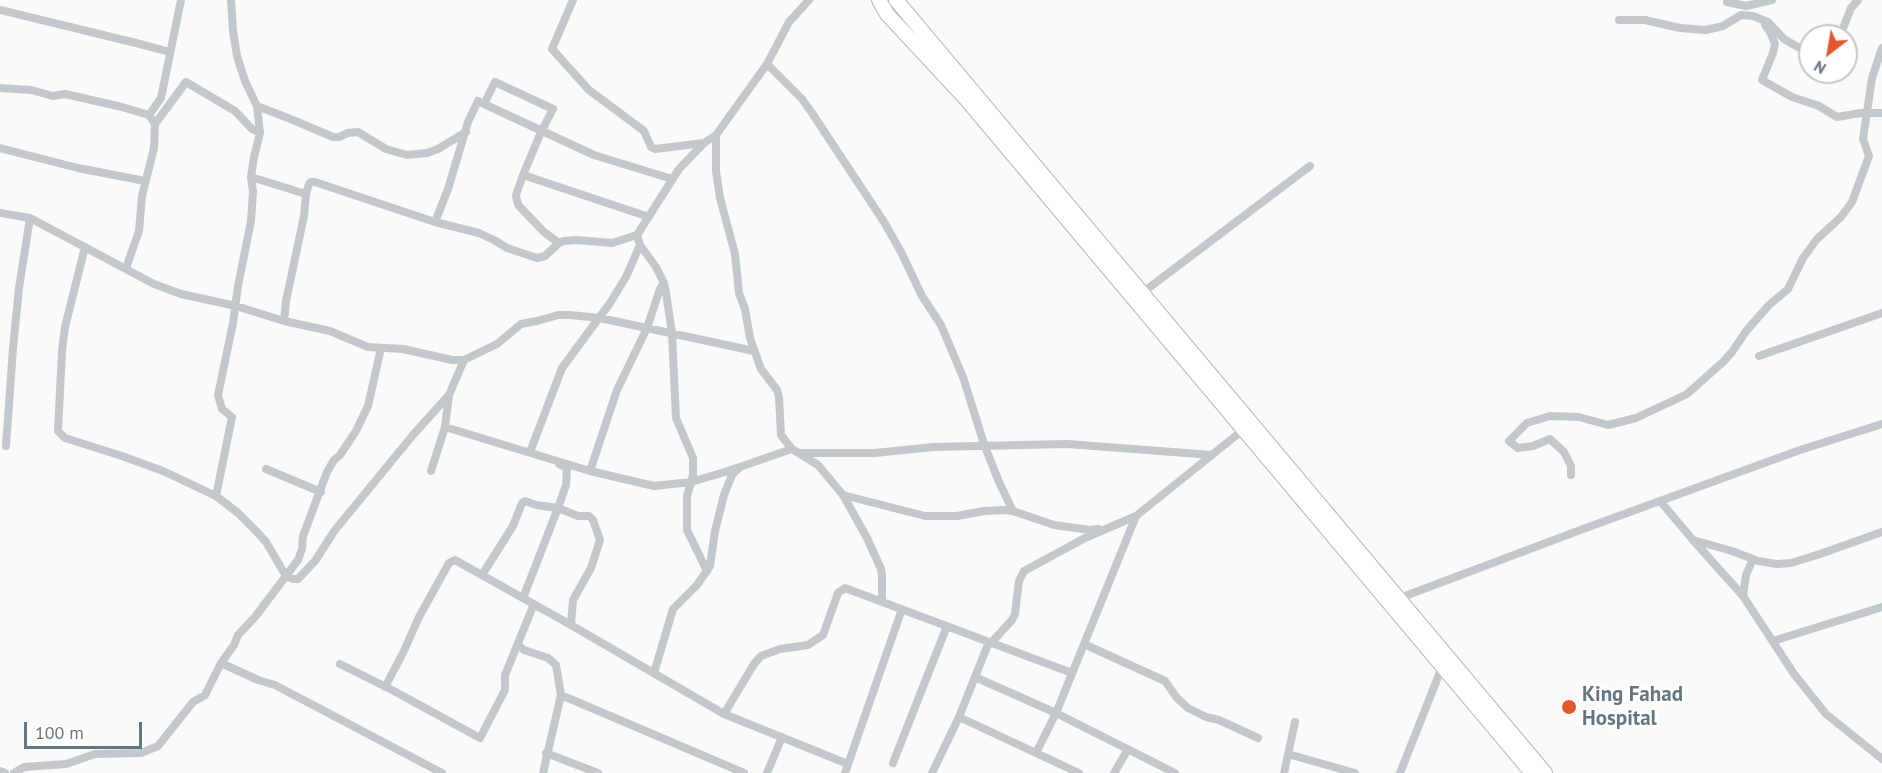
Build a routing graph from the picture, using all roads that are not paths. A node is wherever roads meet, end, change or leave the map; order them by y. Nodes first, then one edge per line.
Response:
1 (181, 0) edge
2 (231, 0) edge
3 (573, 0) edge
4 (809, 0) edge
5 (879, 0) edge
6 (896, 0) edge
7 (1772, 0) edge
8 (1858, 0) edge
9 (1724, 1) edge
10 (0, 10) edge
11 (1741, 15) junction
12 (1753, 16) junction
13 (1619, 20) dead end
14 (1845, 24) edge
15 (1798, 47) edge
16 (1882, 48) edge
17 (170, 52) junction
18 (767, 64) junction
19 (0, 88) edge
20 (484, 104) junction
21 (257, 106) junction
22 (1867, 113) junction
23 (1882, 113) edge
24 (149, 115) junction
25 (155, 124) junction
26 (466, 132) junction
27 (541, 132) junction
28 (260, 133) junction
29 (716, 135) junction
30 (704, 143) junction
31 (0, 148) edge
32 (1310, 166) dead end
33 (524, 175) junction
34 (251, 177) junction
35 (672, 179) junction
36 (145, 181) junction
37 (306, 194) junction
38 (0, 213) edge
39 (649, 216) junction
40 (30, 218) junction
41 (435, 222) junction
42 (637, 235) junction
43 (559, 243) junction
44 (640, 245) junction
45 (85, 247) junction
46 (126, 268) junction
47 (664, 283) junction
48 (1142, 293) junction
49 (236, 306) junction
50 (1882, 313) edge
51 (600, 318) junction
52 (284, 321) junction
53 (647, 328) junction
54 (672, 333) junction
55 (381, 348) junction
56 (754, 351) junction
57 (1759, 356) dead end
58 (464, 360) junction
59 (449, 395) junction
60 (1882, 424) edge
61 (445, 427) junction
62 (1243, 430) junction
63 (984, 444) junction
64 (6, 446) dead end
65 (795, 451) junction
66 (530, 452) junction
67 (1212, 455) junction
68 (542, 457) junction
69 (740, 466) junction
70 (266, 469) dead end
71 (431, 471) dead end
72 (590, 471) junction
73 (1571, 475) dead end
74 (691, 482) junction
75 (321, 492) junction
76 (843, 495) junction
77 (216, 496) junction
78 (1660, 501) junction
79 (558, 508) junction
80 (1013, 511) junction
81 (1136, 516) junction
82 (1109, 527) junction
83 (1882, 532) edge
84 (1693, 540) junction
85 (1753, 559) junction
86 (707, 571) junction
87 (482, 574) junction
88 (286, 576) junction
89 (1743, 596) junction
90 (523, 598) junction
91 (882, 601) junction
92 (1393, 601) junction
93 (534, 604) junction
94 (1882, 607) edge
95 (902, 609) junction
96 (571, 625) junction
97 (947, 626) junction
98 (1773, 641) junction
99 (990, 642) junction
100 (1084, 644) junction
101 (518, 645) junction
102 (221, 663) junction
103 (340, 664) dead end
104 (1442, 667) junction
105 (654, 673) junction
106 (1072, 673) junction
107 (975, 677) junction
108 (386, 687) junction
109 (561, 695) junction
110 (1056, 713) junction
111 (724, 714) junction
112 (959, 717) junction
113 (1295, 722) dead end
114 (782, 737) junction
115 (1258, 738) dead end
116 (1128, 749) junction
117 (546, 753) junction
118 (1036, 753) junction
119 (1288, 754) junction
120 (1882, 759) edge
121 (893, 763) dead end
122 (846, 769) edge
123 (1119, 770) edge
124 (0, 771) edge
125 (5, 773) edge
126 (14, 773) edge
127 (442, 773) edge
128 (543, 773) edge
129 (598, 773) edge
130 (744, 773) edge
131 (767, 773) edge
132 (932, 773) edge
133 (1080, 773) edge
134 (1175, 773) edge
135 (1284, 773) edge
136 (1355, 773) edge
137 (1400, 773) edge
138 (1532, 773) edge
139 (1545, 773) edge

1 - 17 street
2 - 21 street
3 - 30 street
4 - 18 street
5 - 62 main road
6 - 48 main road
7 - 9 street
8 - 14 street
9 - 11 street
10 - 17 street
11 - 12 street
11 - 13 street
12 - 15 street
12 - 22 street
16 - 22 street
17 - 24 street
18 - 29 street
18 - 63 street
19 - 24 street
20 - 26 street
20 - 27 street
20 - 27 street
21 - 26 street
21 - 28 street
22 - 23 street
22 - 73 street
24 - 25 street
25 - 28 street
25 - 36 street
26 - 41 street
27 - 33 street
27 - 35 street
28 - 34 street
29 - 30 street
29 - 56 street
30 - 35 street
31 - 36 street
32 - 48 street
33 - 39 street
33 - 43 street
34 - 37 street
34 - 49 street
35 - 39 street
36 - 46 street
37 - 41 street
37 - 52 street
38 - 40 street
39 - 42 street
40 - 45 street
40 - 64 street
41 - 43 street
42 - 43 street
42 - 44 street
44 - 47 street
44 - 51 street
45 - 46 street
45 - 77 street
46 - 49 street
47 - 53 street
47 - 54 street
48 - 92 main road
49 - 52 street
49 - 77 street
50 - 57 street
51 - 53 street
51 - 58 street
51 - 66 street
52 - 55 street
53 - 54 street
53 - 72 street
54 - 56 street
54 - 74 street
55 - 58 street
55 - 75 street
56 - 65 street
58 - 59 street
59 - 61 street
59 - 88 street
60 - 78 street
61 - 66 street
61 - 71 street
62 - 67 street
62 - 92 main road
63 - 65 street
63 - 67 street
63 - 80 street
65 - 69 street
65 - 76 street
66 - 68 street
67 - 81 street
68 - 72 street
68 - 79 street
69 - 74 street
69 - 86 street
70 - 75 street
72 - 74 street
74 - 86 street
75 - 88 street
76 - 80 street
76 - 91 street
77 - 88 street
78 - 84 street
78 - 92 street
79 - 87 street
79 - 90 street
79 - 96 street
80 - 82 street
81 - 82 street
81 - 100 street
82 - 99 street
83 - 85 street
84 - 85 street
84 - 89 street
85 - 89 street
86 - 105 street
87 - 90 street
87 - 108 street
88 - 102 street
89 - 98 street
90 - 93 street
91 - 95 street
91 - 111 street
92 - 104 main road
92 - 139 main road
93 - 96 street
93 - 101 street
94 - 98 street
95 - 97 street
95 - 122 street
96 - 105 street
97 - 99 street
97 - 121 street
98 - 120 street
99 - 106 street
99 - 107 street
100 - 106 street
100 - 115 street
101 - 108 street
101 - 109 street
102 - 126 street
102 - 127 street
103 - 108 street
104 - 137 street
104 - 138 main road
105 - 111 street
106 - 110 street
107 - 110 street
107 - 112 street
109 - 117 street
109 - 130 street
110 - 116 street
110 - 118 street
111 - 114 street
112 - 118 street
112 - 132 street
113 - 119 street
114 - 122 street
114 - 131 street
116 - 123 street
116 - 134 street
117 - 128 street
117 - 129 street
118 - 133 street
119 - 135 street
119 - 136 street
124 - 125 street

